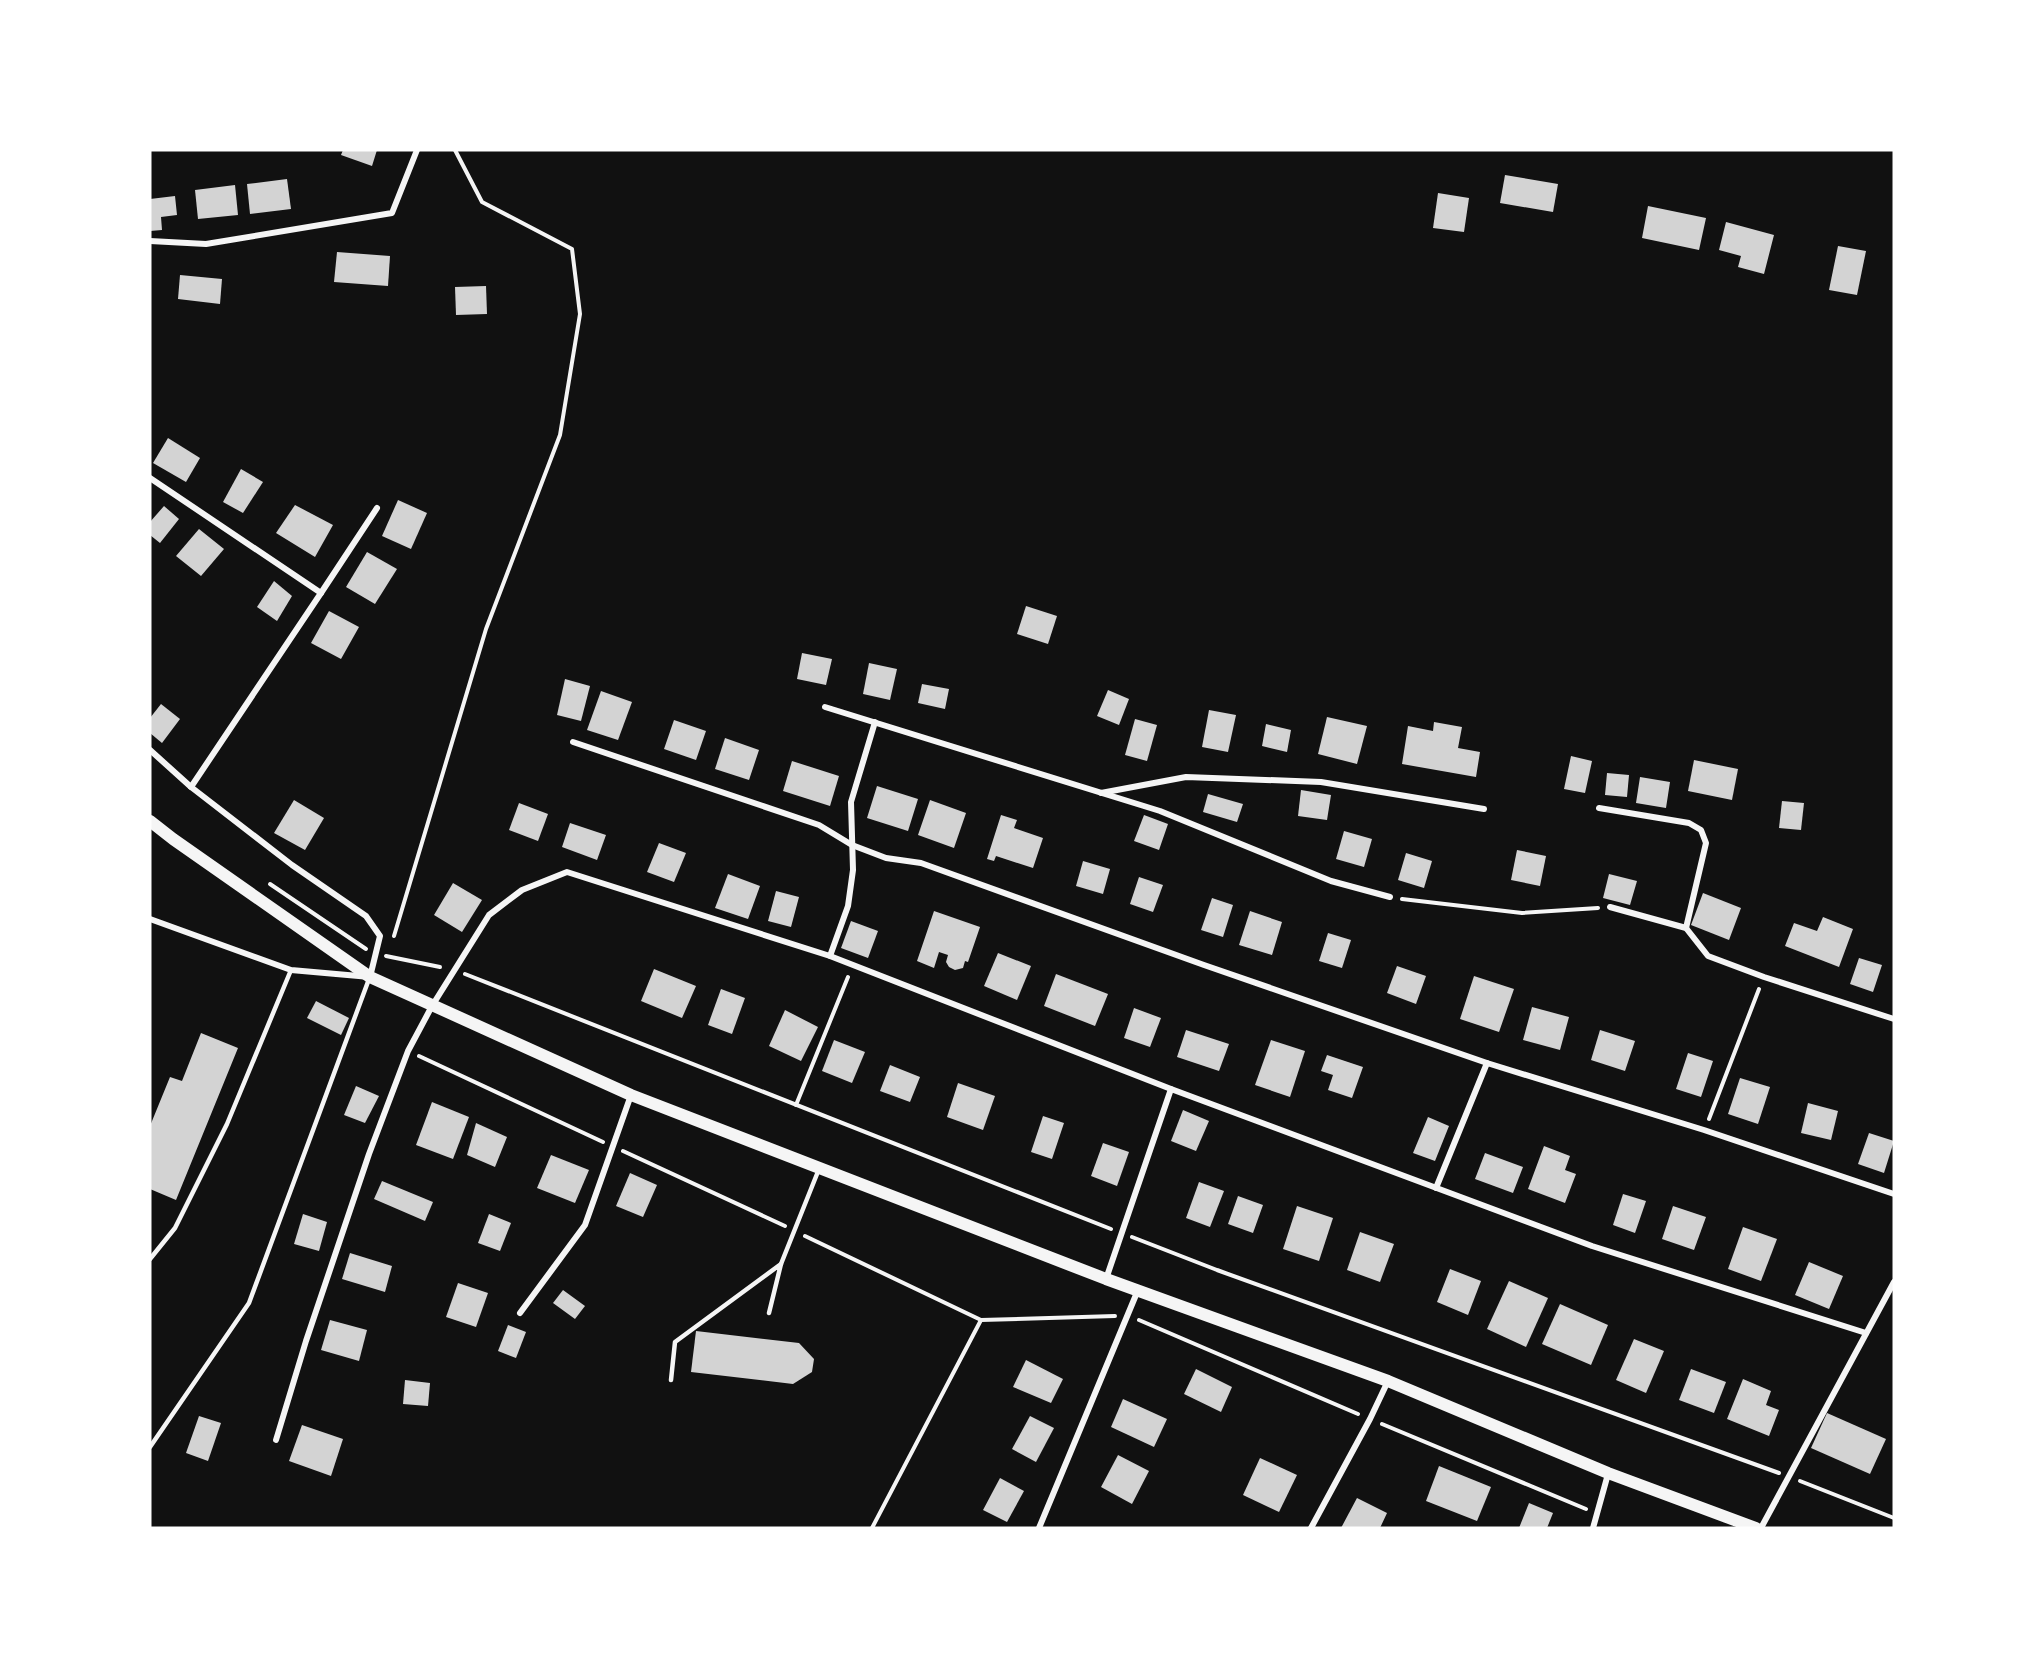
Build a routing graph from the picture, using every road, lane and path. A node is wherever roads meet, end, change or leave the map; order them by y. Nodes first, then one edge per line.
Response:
1 (417, 150) edge
2 (455, 150) edge
3 (150, 241) edge
4 (150, 478) edge
5 (377, 508) dead end
6 (321, 593) junction
7 (825, 706) dead end
8 (875, 722) junction
9 (573, 742) dead end
10 (150, 750) edge
11 (191, 787) junction
12 (1100, 793) junction
13 (1599, 808) dead end
14 (1484, 809) dead end
15 (150, 821) edge
16 (852, 845) junction
17 (268, 883) dead end
18 (1390, 897) joint
19 (1610, 907) joint
20 (150, 919) edge
21 (1686, 928) junction
22 (375, 955) junction
23 (831, 956) junction
24 (388, 957) junction
25 (852, 965) junction
26 (291, 970) junction
27 (455, 970) junction
28 (370, 977) junction
29 (1764, 977) junction
30 (432, 1006) junction
31 (1894, 1019) edge
32 (408, 1051) junction
33 (1487, 1063) junction
34 (1171, 1089) junction
35 (631, 1095) junction
36 (796, 1105) junction
37 (1704, 1130) junction
38 (614, 1147) junction
39 (819, 1168) junction
40 (1436, 1188) junction
41 (1894, 1194) edge
42 (795, 1231) junction
43 (1123, 1233) junction
44 (150, 1259) edge
45 (781, 1264) junction
46 (1106, 1279) junction
47 (1894, 1281) edge
48 (1138, 1289) junction
49 (520, 1313) dead end
50 (769, 1313) dead end
51 (1128, 1315) junction
52 (981, 1320) junction
53 (1866, 1333) junction
54 (671, 1380) dead end
55 (1388, 1381) junction
56 (1370, 1419) junction
57 (276, 1440) dead end
58 (150, 1447) edge
59 (1608, 1473) junction
60 (1789, 1477) junction
61 (1597, 1514) junction
62 (1894, 1518) edge
63 (872, 1528) edge
64 (1039, 1528) edge
65 (1311, 1528) edge
66 (1593, 1528) edge
67 (1756, 1528) edge
68 (1761, 1528) edge

1 - 3 street
2 - 24 path
4 - 6 street
5 - 6 street
6 - 11 street
7 - 8 street
8 - 12 street
8 - 16 street
9 - 16 street
10 - 11 street
11 - 22 street
12 - 14 street
12 - 18 street
13 - 21 street
15 - 28 main road
16 - 23 street
16 - 33 street
17 - 22 path
18 - 19 path
19 - 21 street
20 - 26 street
21 - 29 street
22 - 24 path
22 - 28 street
23 - 25 street
23 - 27 street
24 - 27 path
25 - 34 street
25 - 36 path
26 - 28 street
26 - 44 lane
27 - 30 street
27 - 36 path
28 - 30 main road
28 - 58 lane
29 - 31 street
29 - 37 path
30 - 32 street
30 - 35 main road
32 - 38 path
32 - 57 street
33 - 37 street
33 - 40 street
34 - 40 street
34 - 43 street
35 - 38 street
35 - 39 main road
36 - 43 path
37 - 41 street
38 - 42 path
38 - 49 street
39 - 42 lane
39 - 46 main road
40 - 53 street
42 - 45 lane
42 - 52 path
43 - 46 street
43 - 60 path
45 - 50 lane
45 - 54 lane
46 - 48 main road
47 - 53 street
48 - 51 street
48 - 55 main road
51 - 52 path
51 - 56 path
51 - 64 street
52 - 63 path
53 - 60 street
55 - 56 street
55 - 59 main road
56 - 61 path
56 - 65 street
59 - 61 street
59 - 67 main road
60 - 62 path
60 - 68 street
61 - 66 street

